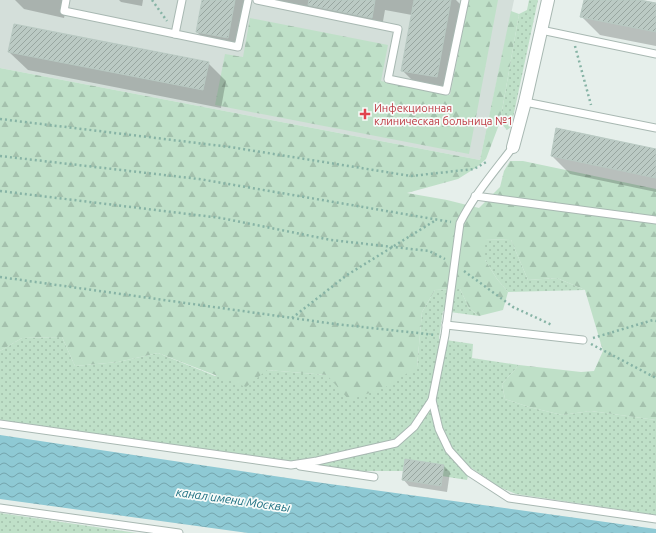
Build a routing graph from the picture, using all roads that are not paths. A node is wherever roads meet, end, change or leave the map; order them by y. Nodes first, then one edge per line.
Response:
1 (66, 0) edge
2 (182, 0) edge
3 (248, 0) edge
4 (257, 0) edge
5 (465, 0) edge
6 (548, 0) edge
7 (541, 30) junction
8 (175, 34) junction
9 (656, 54) edge
10 (525, 102) junction
11 (656, 128) edge
12 (513, 147) joint
13 (475, 196) junction
14 (656, 220) edge
15 (446, 326) junction
16 (583, 340) road end
17 (432, 400) junction
18 (0, 424) edge
19 (292, 465) junction
20 (374, 477) dead end
21 (0, 508) edge
22 (656, 519) edge
23 (179, 533) edge

1 - 8 lane
2 - 8 lane
3 - 8 lane
4 - 5 lane
6 - 7 street
7 - 9 lane
7 - 10 street
10 - 11 lane
10 - 12 street
12 - 13 lane
13 - 14 lane
13 - 15 lane
15 - 16 lane
15 - 17 lane
17 - 19 lane
17 - 22 lane
18 - 19 lane
19 - 20 lane
21 - 23 lane

